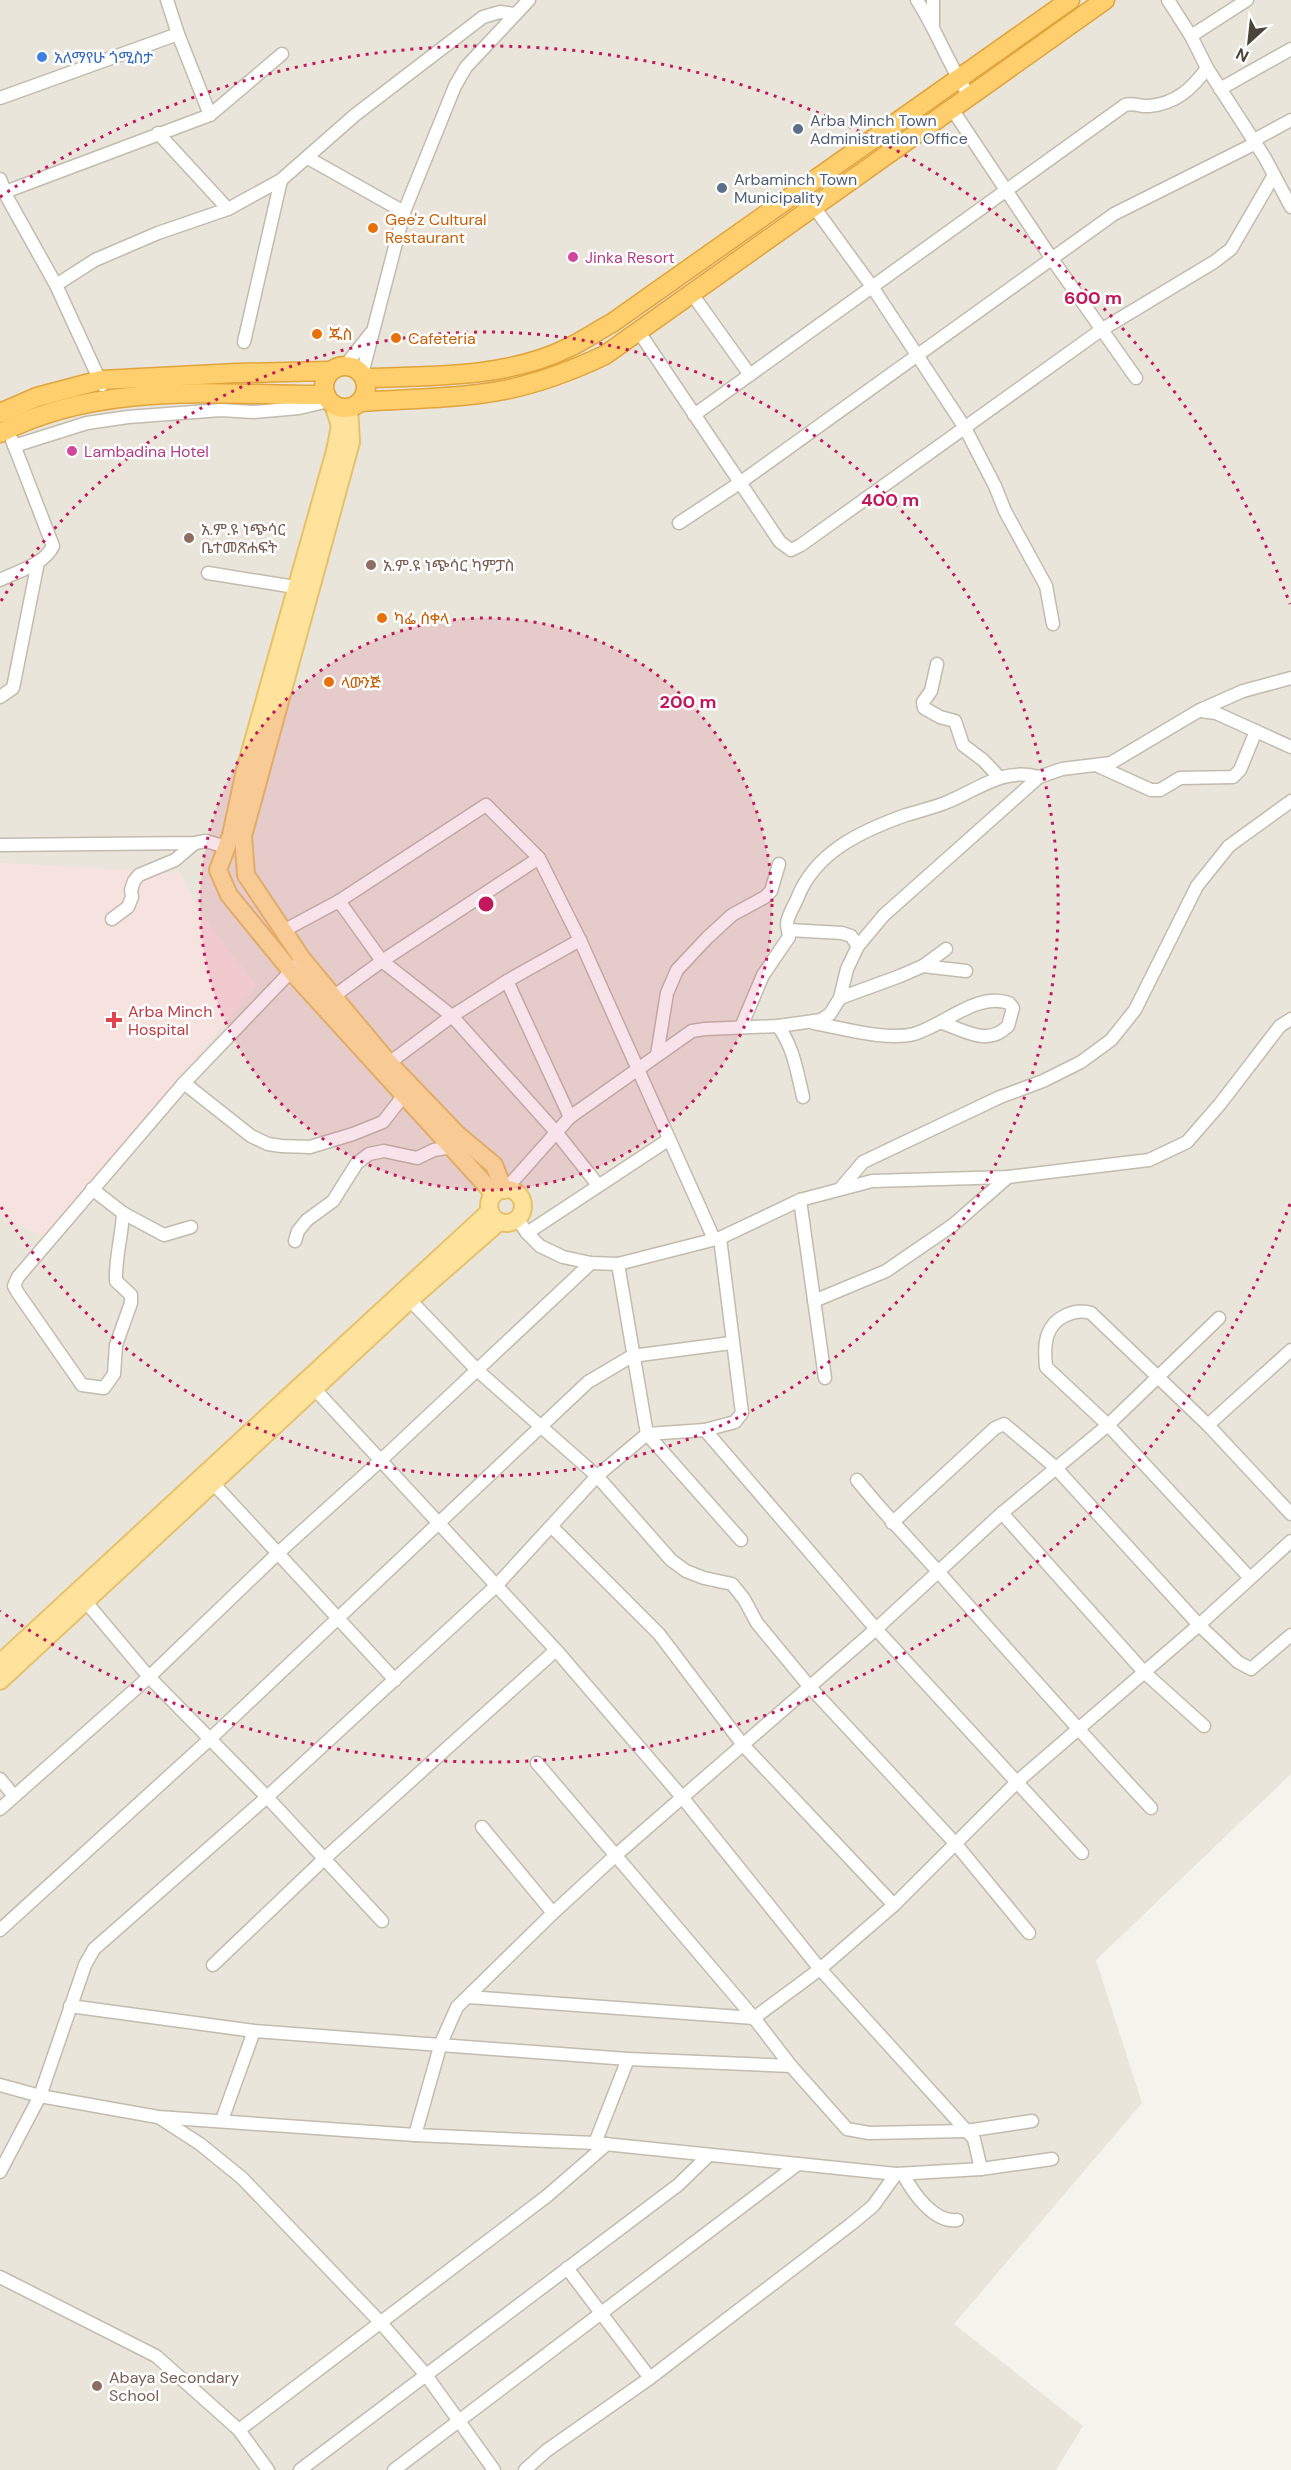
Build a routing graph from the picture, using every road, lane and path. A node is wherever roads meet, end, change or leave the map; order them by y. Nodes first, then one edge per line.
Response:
1 (167, 0) edge
2 (529, 0) edge
3 (917, 0) edge
4 (933, 0) edge
5 (1070, 0) edge
6 (1105, 0) edge
7 (1168, 0) edge
8 (1247, 0) edge
9 (514, 14) junction
10 (933, 25) junction
11 (178, 34) junction
12 (1191, 36) junction
13 (1291, 49) edge
14 (282, 54) dead end
15 (1207, 69) junction
16 (958, 79) junction
17 (1220, 89) junction
18 (970, 97) junction
19 (0, 98) edge
20 (952, 109) junction
21 (210, 115) junction
22 (1291, 120) edge
23 (158, 133) junction
24 (1255, 142) junction
25 (308, 158) junction
26 (1274, 175) junction
27 (0, 179) edge
28 (281, 180) junction
29 (1007, 189) junction
30 (4, 198) edge
31 (814, 207) junction
32 (1291, 207) edge
33 (228, 209) junction
34 (404, 213) junction
35 (711, 253) junction
36 (1052, 259) junction
37 (724, 271) junction
38 (56, 285) junction
39 (873, 288) junction
40 (692, 294) junction
41 (375, 327) junction
42 (1101, 330) junction
43 (639, 332) junction
44 (244, 342) dead end
45 (918, 355) junction
46 (338, 368) junction
47 (750, 375) junction
48 (363, 376) junction
49 (1136, 378) dead end
50 (101, 380) junction
51 (107, 399) junction
52 (339, 402) junction
53 (694, 415) junction
54 (965, 428) junction
55 (5, 430) edge
56 (741, 482) junction
57 (679, 523) dead end
58 (38, 562) junction
59 (208, 573) dead end
60 (0, 580) edge
61 (295, 587) junction
62 (1053, 624) dead end
63 (937, 664) dead end
64 (1291, 678) edge
65 (0, 697) edge
66 (1200, 710) junction
67 (1256, 730) junction
68 (264, 731) junction
69 (1291, 747) edge
70 (1098, 766) junction
71 (253, 771) junction
72 (999, 777) junction
73 (1039, 777) junction
74 (1291, 801) edge
75 (195, 843) junction
76 (0, 845) edge
77 (225, 847) junction
78 (539, 858) junction
79 (779, 864) dead end
80 (339, 901) junction
81 (112, 919) dead end
82 (789, 930) junction
83 (283, 931) junction
84 (580, 940) junction
85 (858, 946) junction
86 (946, 949) dead end
87 (382, 961) junction
88 (297, 966) junction
89 (923, 966) junction
90 (966, 971) dead end
91 (507, 981) junction
92 (334, 996) junction
93 (840, 998) junction
94 (452, 1016) junction
95 (1291, 1019) edge
96 (803, 1021) junction
97 (942, 1023) junction
98 (778, 1026) junction
99 (741, 1027) junction
100 (657, 1055) junction
101 (388, 1063) junction
102 (639, 1068) junction
103 (184, 1083) junction
104 (404, 1095) junction
105 (803, 1097) dead end
106 (570, 1117) junction
107 (556, 1132) junction
108 (668, 1140) junction
109 (452, 1147) junction
110 (1008, 1178) junction
111 (598, 1185) junction
112 (840, 1188) junction
113 (92, 1190) junction
114 (501, 1191) junction
115 (800, 1200) junction
116 (123, 1213) junction
117 (494, 1216) junction
118 (518, 1218) junction
119 (191, 1227) dead end
120 (527, 1233) junction
121 (717, 1238) junction
122 (295, 1242) dead end
123 (591, 1263) junction
124 (618, 1264) junction
125 (410, 1300) junction
126 (814, 1300) junction
127 (1219, 1318) dead end
128 (731, 1342) junction
129 (1291, 1350) edge
130 (632, 1356) junction
131 (477, 1370) junction
132 (1158, 1376) junction
133 (825, 1378) dead end
134 (310, 1384) junction
135 (1108, 1425) junction
136 (1208, 1425) junction
137 (541, 1427) junction
138 (705, 1430) junction
139 (648, 1434) junction
140 (380, 1461) junction
141 (1055, 1467) junction
142 (597, 1476) junction
143 (857, 1480) dead end
144 (213, 1483) junction
145 (1002, 1513) junction
146 (1291, 1514) edge
147 (438, 1523) junction
148 (892, 1523) junction
149 (552, 1527) junction
150 (741, 1540) dead end
151 (1291, 1542) edge
152 (277, 1554) junction
153 (939, 1572) junction
154 (1249, 1577) junction
155 (496, 1586) junction
156 (86, 1602) junction
157 (338, 1619) junction
158 (1199, 1625) junction
159 (876, 1629) junction
160 (1291, 1635) edge
161 (556, 1650) junction
162 (0, 1663) edge
163 (1144, 1672) junction
164 (149, 1677) junction
165 (0, 1680) edge
166 (395, 1680) junction
167 (808, 1686) junction
168 (1204, 1726) dead end
169 (1077, 1729) junction
170 (210, 1739) junction
171 (743, 1745) junction
172 (537, 1763) dead end
173 (0, 1779) edge
174 (1017, 1780) junction
175 (14, 1796) junction
176 (267, 1797) junction
177 (682, 1797) junction
178 (1151, 1808) dead end
179 (0, 1809) edge
180 (482, 1827) dead end
181 (955, 1843) junction
182 (1082, 1853) dead end
183 (615, 1855) junction
184 (324, 1858) junction
185 (894, 1905) junction
186 (553, 1913) junction
187 (382, 1921) dead end
188 (0, 1930) edge
189 (1029, 1933) dead end
190 (213, 1965) dead end
191 (820, 1969) junction
192 (468, 1996) junction
193 (70, 2006) junction
194 (754, 2018) junction
195 (254, 2031) junction
196 (441, 2043) junction
197 (628, 2059) junction
198 (791, 2066) junction
199 (0, 2085) edge
200 (40, 2097) junction
201 (159, 2117) junction
202 (222, 2120) junction
203 (1032, 2121) dead end
204 (966, 2131) junction
205 (415, 2134) junction
206 (601, 2144) junction
207 (709, 2155) junction
208 (1052, 2159) dead end
209 (798, 2164) junction
210 (981, 2169) junction
211 (0, 2172) edge
212 (899, 2174) junction
213 (957, 2220) dead end
214 (567, 2268) junction
215 (0, 2277) edge
216 (602, 2312) junction
217 (381, 2323) junction
218 (426, 2375) junction
219 (650, 2378) junction
220 (460, 2420) junction
221 (239, 2430) junction
222 (268, 2470) edge
223 (300, 2470) edge
224 (394, 2470) edge
225 (494, 2470) edge
226 (525, 2470) edge

1 - 11 street
2 - 9 street
3 - 10 street
4 - 10 street
5 - 16 highway
6 - 18 highway
7 - 12 street
8 - 12 street
9 - 25 street
9 - 34 street
10 - 16 street
11 - 19 street
11 - 21 street
12 - 15 street
13 - 17 street
14 - 21 street
15 - 17 street
15 - 29 street
16 - 18 street
16 - 35 highway
17 - 24 street
18 - 20 highway
20 - 29 street
20 - 31 highway
21 - 23 street
22 - 24 street
23 - 30 street
23 - 33 street
24 - 26 street
24 - 36 street
25 - 28 street
25 - 34 street
26 - 32 street
26 - 42 street
27 - 30 street
28 - 33 street
28 - 44 street
29 - 36 street
29 - 39 street
30 - 38 street
31 - 37 highway
31 - 39 street
33 - 38 street
34 - 41 street
35 - 37 highway
35 - 48 highway
36 - 42 street
36 - 45 street
37 - 40 highway
38 - 50 street
39 - 45 street
39 - 47 street
40 - 43 highway
40 - 47 street
41 - 46 street
41 - 48 street
42 - 49 street
42 - 54 street
43 - 52 highway
43 - 53 street
45 - 54 street
45 - 56 street
46 - 48 highway
46 - 50 highway
46 - 52 highway
47 - 53 street
48 - 52 highway
50 - 51 street
50 - 55 highway
51 - 52 highway
51 - 55 highway
52 - 55 street
52 - 61 main road
52 - 68 main road
53 - 56 street
54 - 56 street
54 - 62 street
55 - 58 street
56 - 57 street
58 - 60 street
58 - 65 street
59 - 61 street
61 - 68 main road
63 - 72 street
64 - 66 street
66 - 67 street
66 - 70 street
67 - 69 street
67 - 70 street
68 - 71 main road
70 - 73 street
71 - 77 main road
71 - 83 main road
72 - 73 street
72 - 82 street
73 - 85 street
74 - 112 street
75 - 76 street
75 - 77 street
75 - 81 street
77 - 88 main road
78 - 80 street
78 - 84 street
78 - 87 street
79 - 100 street
80 - 83 street
80 - 87 street
82 - 85 street
82 - 99 street
83 - 88 main road
84 - 91 street
84 - 102 street
85 - 93 street
86 - 89 street
87 - 92 street
87 - 94 street
88 - 92 main road
88 - 103 street
88 - 104 main road
89 - 90 street
89 - 93 street
91 - 94 street
91 - 106 street
92 - 101 main road
93 - 96 street
94 - 101 street
94 - 107 street
95 - 110 street
96 - 97 street
96 - 98 street
97 - 97 street
98 - 99 street
98 - 105 street
99 - 100 street
100 - 102 street
101 - 114 main road
102 - 106 street
102 - 108 street
103 - 104 street
103 - 113 street
104 - 109 main road
106 - 107 street
107 - 111 street
107 - 114 street
108 - 111 street
108 - 121 street
109 - 114 main road
109 - 122 street
110 - 112 street
110 - 126 street
111 - 120 street
112 - 115 street
113 - 116 street
113 - 116 street
114 - 117 main road
114 - 118 main road
115 - 121 street
115 - 126 street
116 - 119 street
117 - 118 main road
117 - 125 main road
117 - 134 main road
118 - 120 street
120 - 123 street
121 - 124 street
121 - 128 street
123 - 124 street
123 - 131 street
124 - 130 street
125 - 131 street
125 - 134 main road
126 - 133 street
127 - 132 street
128 - 130 street
128 - 138 street
129 - 136 street
130 - 137 street
130 - 139 street
131 - 137 street
131 - 140 street
132 - 135 street
132 - 135 street
132 - 136 street
134 - 140 street
134 - 144 main road
134 - 162 main road
135 - 141 street
135 - 154 street
136 - 146 street
137 - 142 street
137 - 147 street
138 - 139 street
138 - 159 street
139 - 142 street
139 - 150 street
140 - 147 street
140 - 152 street
141 - 145 street
141 - 148 street
141 - 158 street
142 - 149 street
142 - 167 street
143 - 148 street
144 - 152 street
144 - 156 main road
145 - 153 street
145 - 163 street
147 - 155 street
147 - 157 street
148 - 153 street
149 - 155 street
149 - 171 street
151 - 154 street
152 - 157 street
152 - 164 street
153 - 159 street
153 - 169 street
154 - 158 street
155 - 161 street
155 - 166 street
156 - 164 street
156 - 165 main road
157 - 166 street
157 - 170 street
158 - 160 street
158 - 163 street
159 - 167 street
159 - 174 street
161 - 177 street
161 - 184 street
163 - 168 street
163 - 169 street
164 - 170 street
164 - 175 street
166 - 176 street
167 - 171 street
167 - 181 street
169 - 174 street
169 - 178 street
170 - 176 street
170 - 188 street
171 - 177 street
171 - 185 street
172 - 183 street
173 - 175 street
174 - 181 street
174 - 182 street
175 - 179 street
176 - 184 street
176 - 193 street
177 - 183 street
177 - 191 street
180 - 186 street
181 - 185 street
181 - 189 street
183 - 186 street
183 - 194 street
184 - 187 street
184 - 190 street
185 - 191 street
186 - 192 street
191 - 194 street
191 - 204 street
192 - 194 street
192 - 196 street
193 - 195 street
193 - 200 street
194 - 198 street
195 - 196 street
195 - 202 street
196 - 197 street
196 - 205 street
197 - 198 street
197 - 206 street
198 - 204 street
199 - 200 street
200 - 201 street
200 - 211 street
201 - 202 street
201 - 217 street
202 - 205 street
203 - 204 street
204 - 210 street
205 - 206 street
206 - 207 street
206 - 217 street
207 - 209 street
207 - 214 street
208 - 210 street
209 - 212 street
209 - 216 street
210 - 212 street
212 - 213 street
212 - 219 street
214 - 216 street
214 - 218 street
215 - 221 street
216 - 219 street
216 - 220 street
217 - 218 street
217 - 221 street
218 - 220 street
218 - 223 street
219 - 226 street
220 - 224 street
220 - 225 street
221 - 222 street

